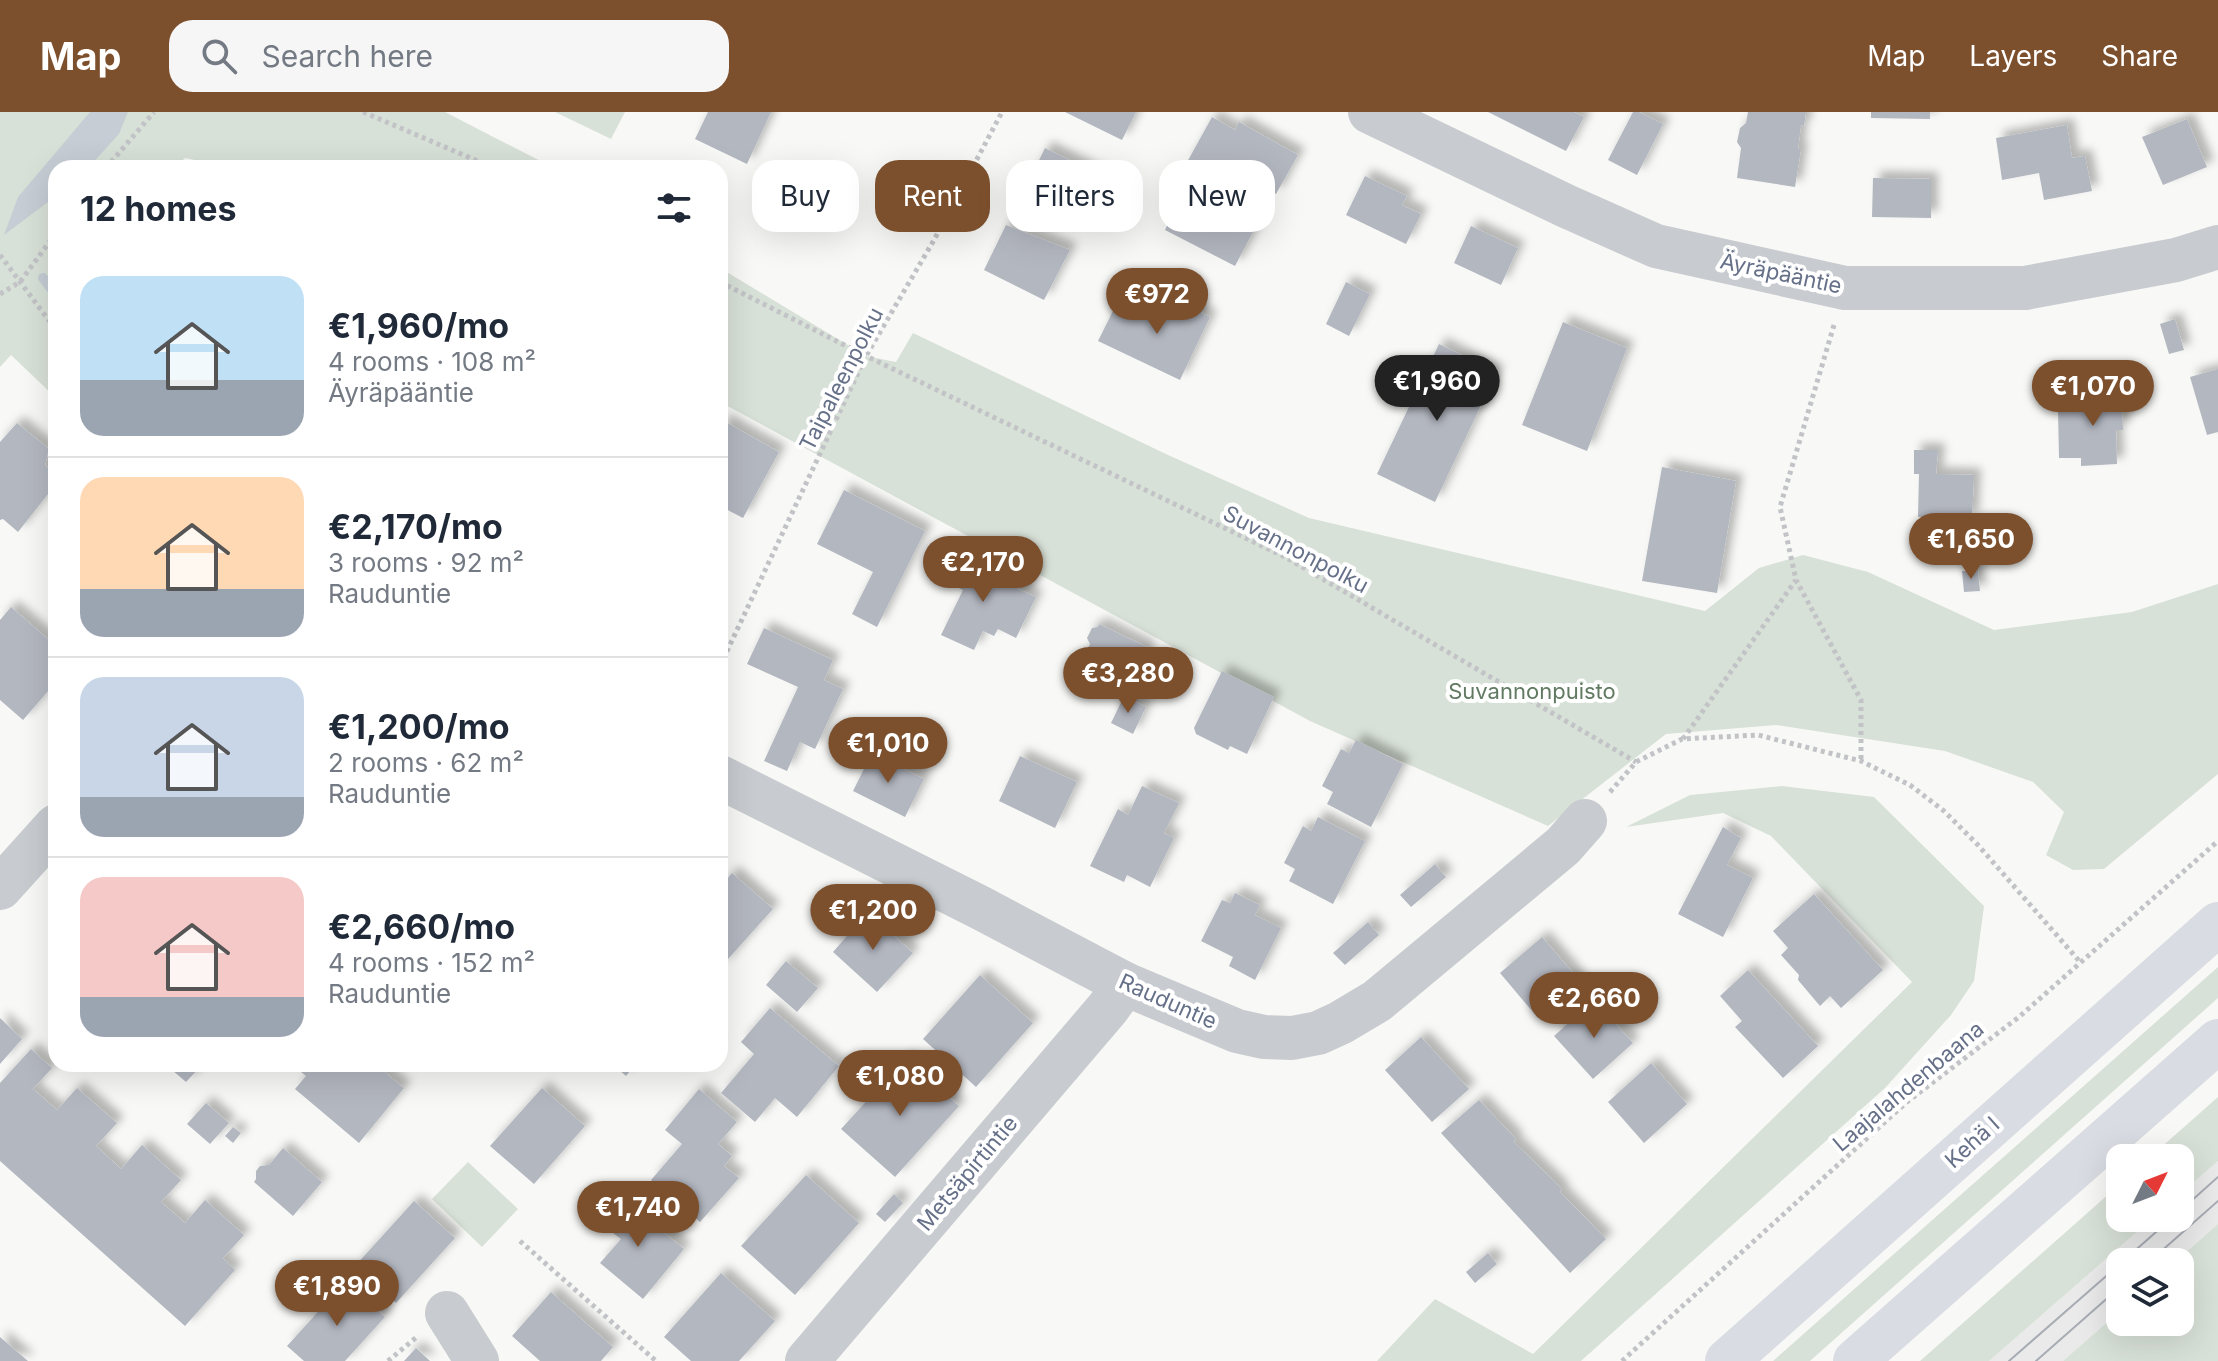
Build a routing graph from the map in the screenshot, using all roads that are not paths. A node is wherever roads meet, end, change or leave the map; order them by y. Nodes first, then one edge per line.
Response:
1 (1370, 112) edge
2 (2218, 247) edge
3 (728, 781) edge
4 (1585, 821) dead end
5 (48, 835) edge
6 (0, 888) edge
7 (2218, 924) edge
8 (1125, 984) junction
9 (2218, 1041) edge
10 (447, 1313) dead end
11 (477, 1361) edge
12 (807, 1361) edge
13 (1727, 1361) edge
14 (1855, 1361) edge

1 - 2 street, Äyräpääntie
3 - 8 street, Rauduntie
4 - 8 street, Rauduntie
5 - 6 street
7 - 13 highway, Kehä I
8 - 12 street, Metsäpirtintie
9 - 14 highway
10 - 11 street

